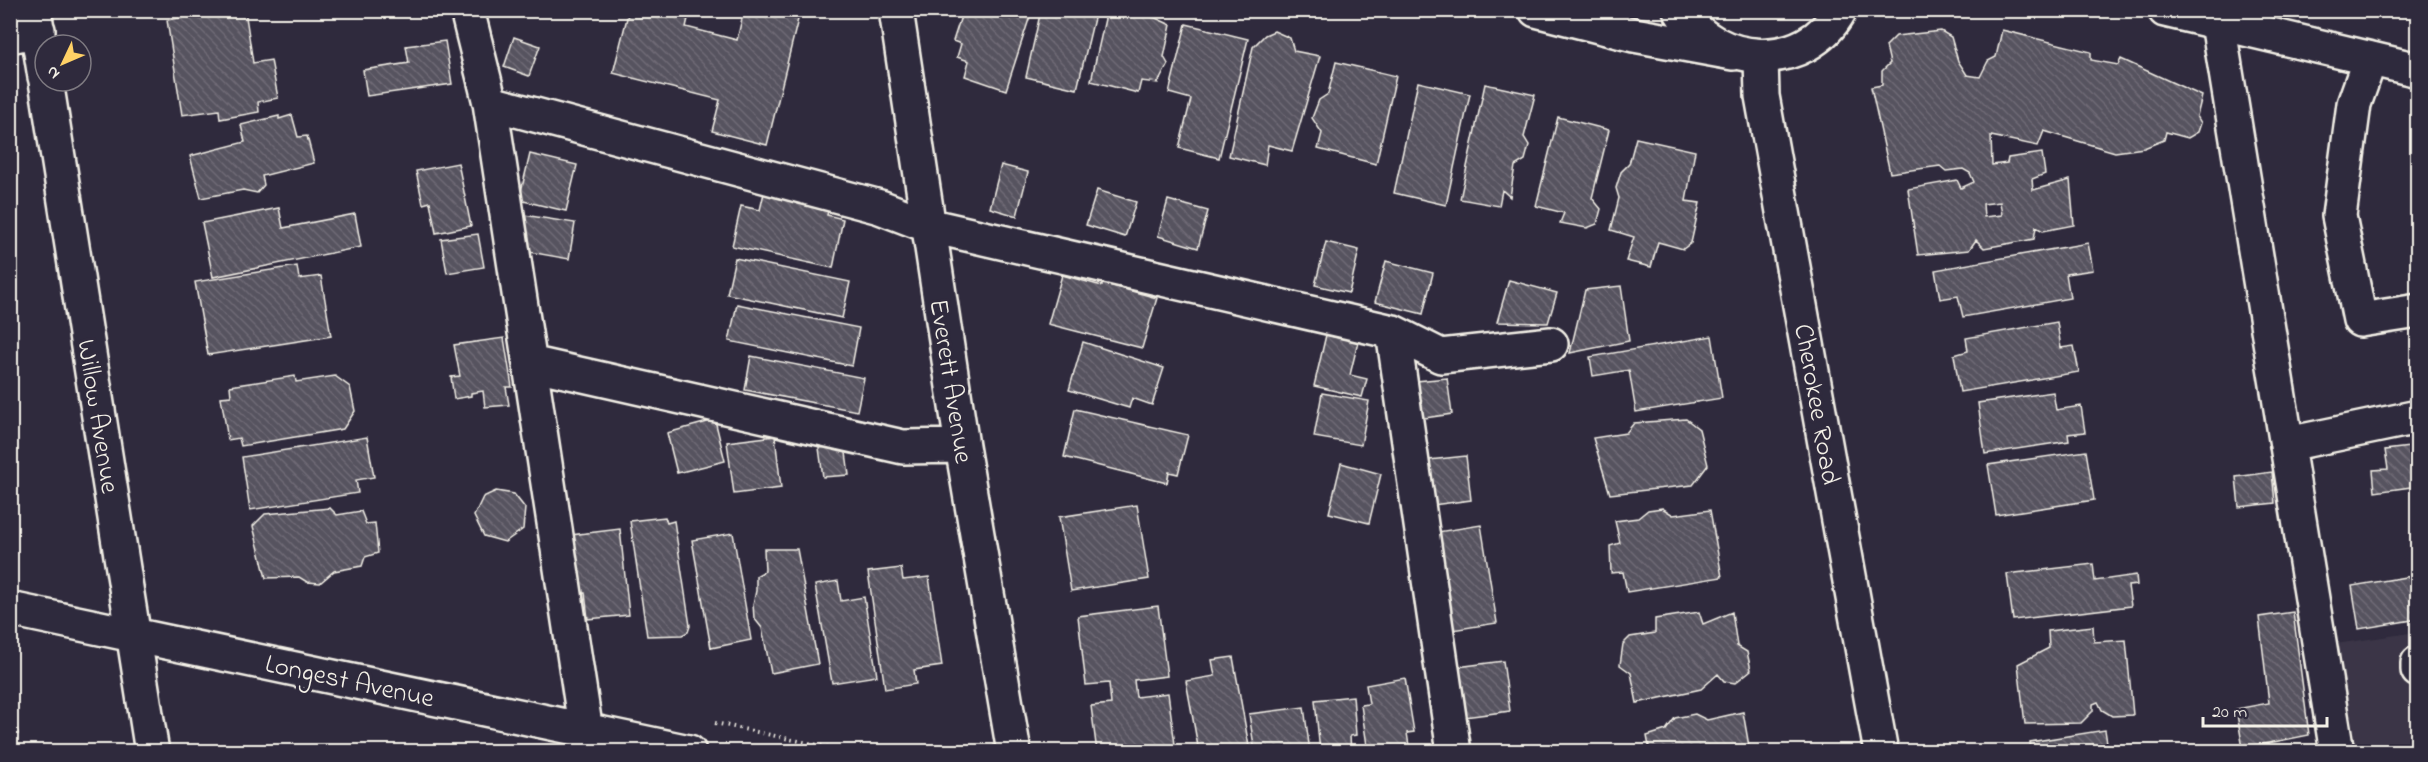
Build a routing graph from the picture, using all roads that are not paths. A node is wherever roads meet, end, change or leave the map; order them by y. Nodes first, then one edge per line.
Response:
1 (467, 10) edge
2 (896, 10) edge
3 (1536, 10) edge
4 (1680, 10) edge
5 (1839, 10) edge
6 (2165, 10) edge
7 (2220, 17) edge
8 (28, 25) edge
9 (33, 41) edge
10 (1749, 55) junction
11 (2370, 59) junction
12 (2418, 70) edge
13 (47, 93) edge
14 (490, 103) junction
15 (927, 225) junction
16 (2413, 317) edge
17 (1393, 332) junction
18 (1551, 344) dead end
19 (530, 363) junction
20 (2418, 417) edge
21 (2288, 444) junction
22 (962, 446) junction
23 (10, 609) edge
24 (133, 634) junction
25 (2418, 663) edge
26 (2418, 670) edge
27 (588, 740) edge
28 (152, 752) edge
29 (689, 752) edge
30 (1014, 752) edge
31 (1454, 752) edge
32 (1881, 752) edge
33 (2337, 752) edge

1 - 14 street
2 - 15 street, Everett Avenue
3 - 10 street
4 - 10 street
5 - 10 street
6 - 7 street
7 - 11 street
7 - 21 street
8 - 9 street, Willow Avenue
10 - 32 street, Cherokee Road
11 - 12 street
11 - 16 street
13 - 24 street, Willow Avenue
14 - 15 street
14 - 19 street
15 - 17 street
15 - 22 street, Everett Avenue
17 - 18 street
17 - 31 street
19 - 22 street
19 - 27 street
20 - 21 street
21 - 33 street
22 - 30 street, Everett Avenue
23 - 24 street, Longest Avenue
24 - 27 street, Longest Avenue
24 - 28 street, Willow Avenue
25 - 26 street
27 - 29 street, Longest Avenue

